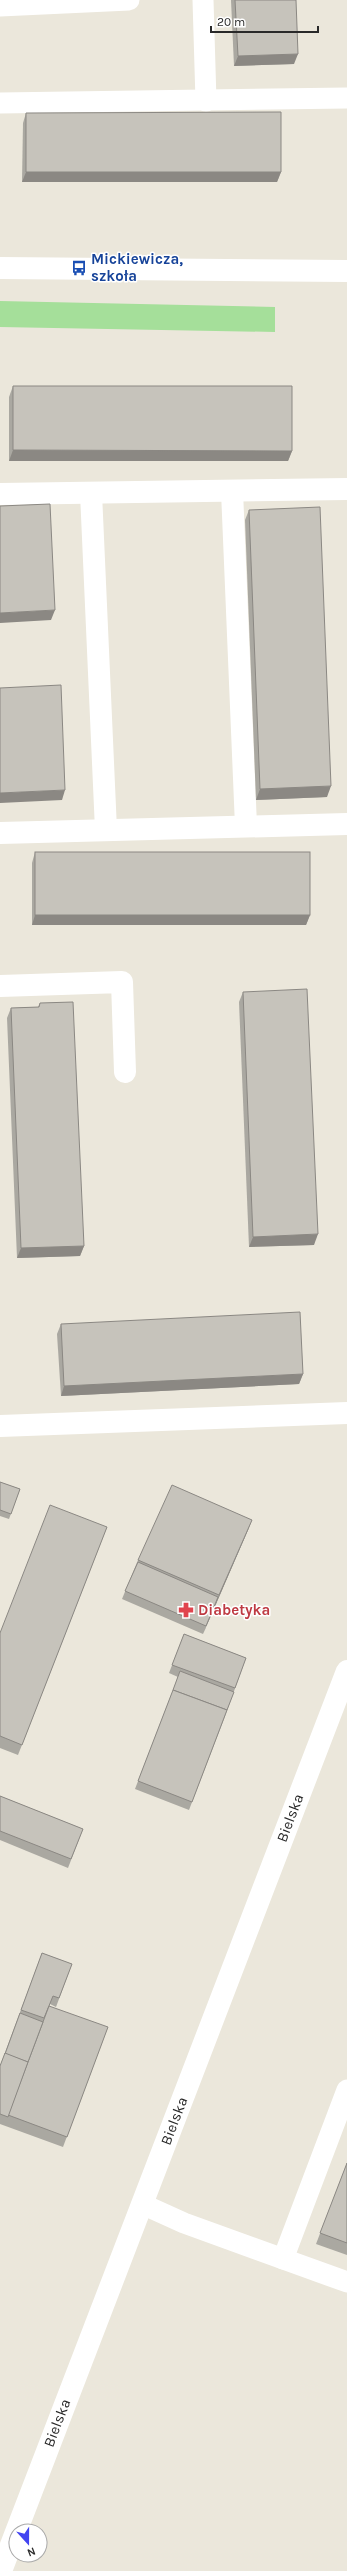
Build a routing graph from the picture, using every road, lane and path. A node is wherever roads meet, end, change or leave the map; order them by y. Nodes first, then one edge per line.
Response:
1 (129, 0) edge
2 (203, 0) edge
3 (0, 6) edge
4 (347, 98) edge
5 (206, 101) junction
6 (0, 103) edge
7 (0, 268) edge
8 (347, 271) edge
9 (347, 489) edge
10 (232, 491) junction
11 (91, 493) junction
12 (0, 494) edge
13 (347, 824) edge
14 (246, 826) junction
15 (106, 830) junction
16 (0, 833) edge
17 (0, 986) edge
18 (125, 1072) dead end
19 (347, 1413) edge
20 (0, 1426) edge
21 (347, 1671) edge
22 (347, 2090) edge
23 (142, 2204) junction
24 (283, 2259) junction
25 (347, 2282) edge
26 (0, 2571) edge

1 - 3 lane
2 - 5 lane
4 - 5 lane
5 - 6 lane
7 - 8 street
9 - 10 street
10 - 11 street
10 - 14 street
11 - 12 street
11 - 15 street
13 - 14 street
14 - 15 street
15 - 16 street
17 - 18 street
19 - 20 street
21 - 23 street, Bielska
22 - 24 lane
23 - 24 lane
23 - 26 street, Bielska
24 - 25 lane

